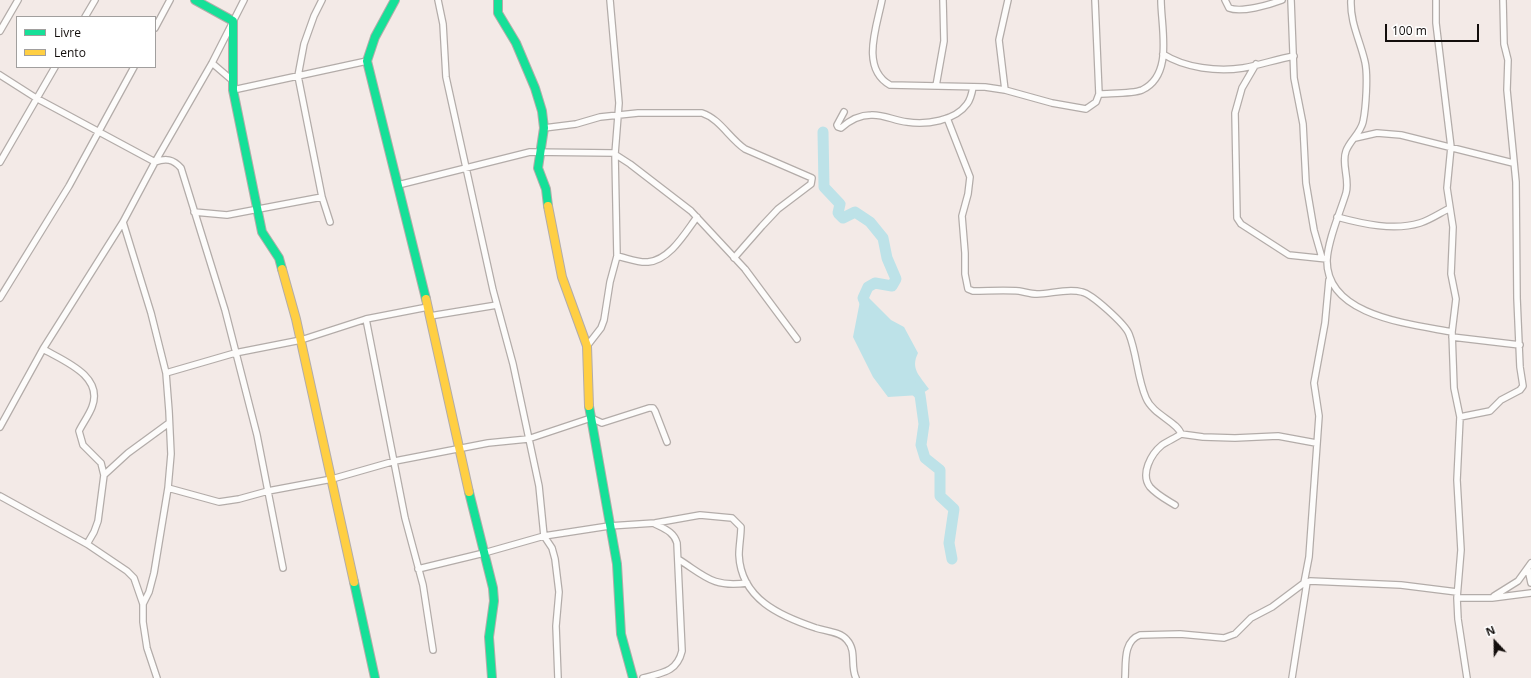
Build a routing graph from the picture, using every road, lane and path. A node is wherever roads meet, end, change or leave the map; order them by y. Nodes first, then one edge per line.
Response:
1 (18, 0) edge
2 (95, 0) edge
3 (170, 0) edge
4 (195, 0) edge
5 (244, 0) edge
6 (322, 0) edge
7 (395, 0) edge
8 (438, 0) edge
9 (498, 0) edge
10 (610, 0) edge
11 (882, 0) edge
12 (943, 0) edge
13 (1008, 0) edge
14 (1095, 0) edge
15 (1161, 0) edge
16 (1226, 0) edge
17 (1282, 0) edge
18 (1291, 0) edge
19 (1352, 0) edge
20 (1436, 0) edge
21 (1503, 0) edge
22 (86, 16) edge
23 (233, 21) junction
24 (156, 26) edge
25 (0, 31) edge
26 (1163, 54) junction
27 (1294, 56) junction
28 (367, 61) junction
29 (212, 63) junction
30 (1256, 64) junction
31 (54, 68) edge
32 (133, 68) edge
33 (0, 75) edge
34 (298, 76) junction
35 (233, 81) junction
36 (936, 86) junction
37 (973, 87) junction
38 (233, 90) junction
39 (1005, 90) junction
40 (1099, 94) junction
41 (36, 98) junction
42 (844, 112) dead end
43 (618, 116) junction
44 (947, 118) junction
45 (544, 128) junction
46 (99, 132) junction
47 (1355, 138) junction
48 (1451, 147) junction
49 (540, 151) junction
50 (615, 154) junction
51 (0, 162) edge
52 (155, 162) junction
53 (1513, 163) junction
54 (466, 167) junction
55 (398, 185) junction
56 (322, 197) junction
57 (1450, 208) junction
58 (258, 209) junction
59 (194, 212) junction
60 (697, 217) junction
61 (1337, 218) junction
62 (123, 222) junction
63 (330, 222) dead end
64 (617, 256) junction
65 (734, 258) junction
66 (1324, 258) junction
67 (1329, 280) junction
68 (0, 298) edge
69 (497, 306) junction
70 (429, 312) junction
71 (366, 319) junction
72 (1452, 335) junction
73 (797, 339) dead end
74 (301, 340) junction
75 (1520, 345) junction
76 (587, 346) junction
77 (43, 348) junction
78 (235, 353) junction
79 (166, 373) junction
80 (1460, 416) junction
81 (591, 418) junction
82 (169, 423) junction
83 (0, 427) edge
84 (1181, 434) junction
85 (528, 439) junction
86 (667, 442) dead end
87 (1316, 443) junction
88 (459, 447) junction
89 (395, 461) junction
90 (104, 475) junction
91 (332, 479) junction
92 (168, 488) junction
93 (268, 491) junction
94 (0, 496) edge
95 (1175, 505) dead end
96 (655, 523) junction
97 (610, 526) junction
98 (544, 536) junction
99 (87, 544) junction
100 (484, 554) junction
101 (678, 559) junction
102 (1531, 563) edge
103 (283, 568) dead end
104 (418, 569) junction
105 (1528, 569) junction
106 (1306, 582) junction
107 (747, 583) junction
108 (1531, 583) edge
109 (1531, 593) edge
110 (1457, 595) junction
111 (1492, 598) junction
112 (143, 604) junction
113 (433, 650) dead end
114 (157, 678) edge
115 (375, 678) edge
116 (492, 678) edge
117 (558, 678) edge
118 (633, 678) edge
119 (643, 678) edge
120 (856, 678) edge
121 (1125, 678) edge
122 (1292, 678) edge
123 (1468, 678) edge

1 - 25 street
2 - 22 street
3 - 24 street
4 - 23 street
5 - 23 street
6 - 34 street
7 - 28 street
8 - 54 street
9 - 45 street
10 - 43 street
11 - 36 street
12 - 36 street
13 - 39 street
14 - 40 street
15 - 26 street
16 - 17 street
18 - 27 street
19 - 47 street
20 - 48 street
21 - 53 street
23 - 29 street
23 - 35 street
26 - 30 street
26 - 40 street
27 - 30 street
27 - 66 street
28 - 34 street
28 - 55 street
29 - 35 street
29 - 52 street
30 - 66 street
31 - 41 street
32 - 46 street
33 - 41 street
34 - 38 street
34 - 56 street
35 - 38 street
36 - 37 street
37 - 39 street
37 - 44 street
38 - 58 street
39 - 40 street
41 - 46 street
41 - 51 street
42 - 44 street
43 - 45 street
43 - 50 street
43 - 65 street
44 - 84 street
45 - 49 street
46 - 52 street
46 - 68 street
47 - 48 street
47 - 61 street
48 - 53 street
48 - 57 street
49 - 50 street
49 - 54 street
49 - 76 street
50 - 60 street
50 - 64 street
52 - 59 street
52 - 62 street
53 - 75 street
54 - 55 street
54 - 69 street
55 - 70 street
56 - 58 street
56 - 63 street
57 - 61 street
57 - 72 street
58 - 59 street
58 - 74 street
59 - 78 street
60 - 64 street
60 - 65 street
61 - 66 street
62 - 77 street
62 - 79 street
64 - 76 street
65 - 73 street
66 - 67 street
67 - 72 street
67 - 87 street
69 - 70 street
69 - 85 street
70 - 71 street
70 - 88 street
71 - 74 street
71 - 89 street
72 - 75 street
72 - 80 street
74 - 78 street
74 - 91 street
75 - 80 street
76 - 81 street
77 - 83 street
77 - 90 street
78 - 79 street
78 - 93 street
79 - 82 street
80 - 110 street
81 - 85 street
81 - 86 street
81 - 97 street
82 - 90 street
82 - 92 street
84 - 87 street
84 - 95 street
85 - 88 street
85 - 98 street
87 - 106 street
88 - 89 street
88 - 100 street
89 - 91 street
89 - 104 street
90 - 99 street
91 - 93 street
91 - 115 street
92 - 93 street
92 - 112 street
93 - 103 street
94 - 99 street
96 - 97 street
96 - 101 street
96 - 107 street
97 - 98 street
97 - 118 street
98 - 100 street
98 - 117 street
99 - 112 street
100 - 104 street
100 - 116 street
101 - 107 street
101 - 119 street
102 - 105 street
104 - 113 street
105 - 108 street
105 - 111 street
106 - 110 street
106 - 121 street
106 - 122 street
107 - 120 street
109 - 111 street
110 - 111 street
110 - 123 street
112 - 114 street

